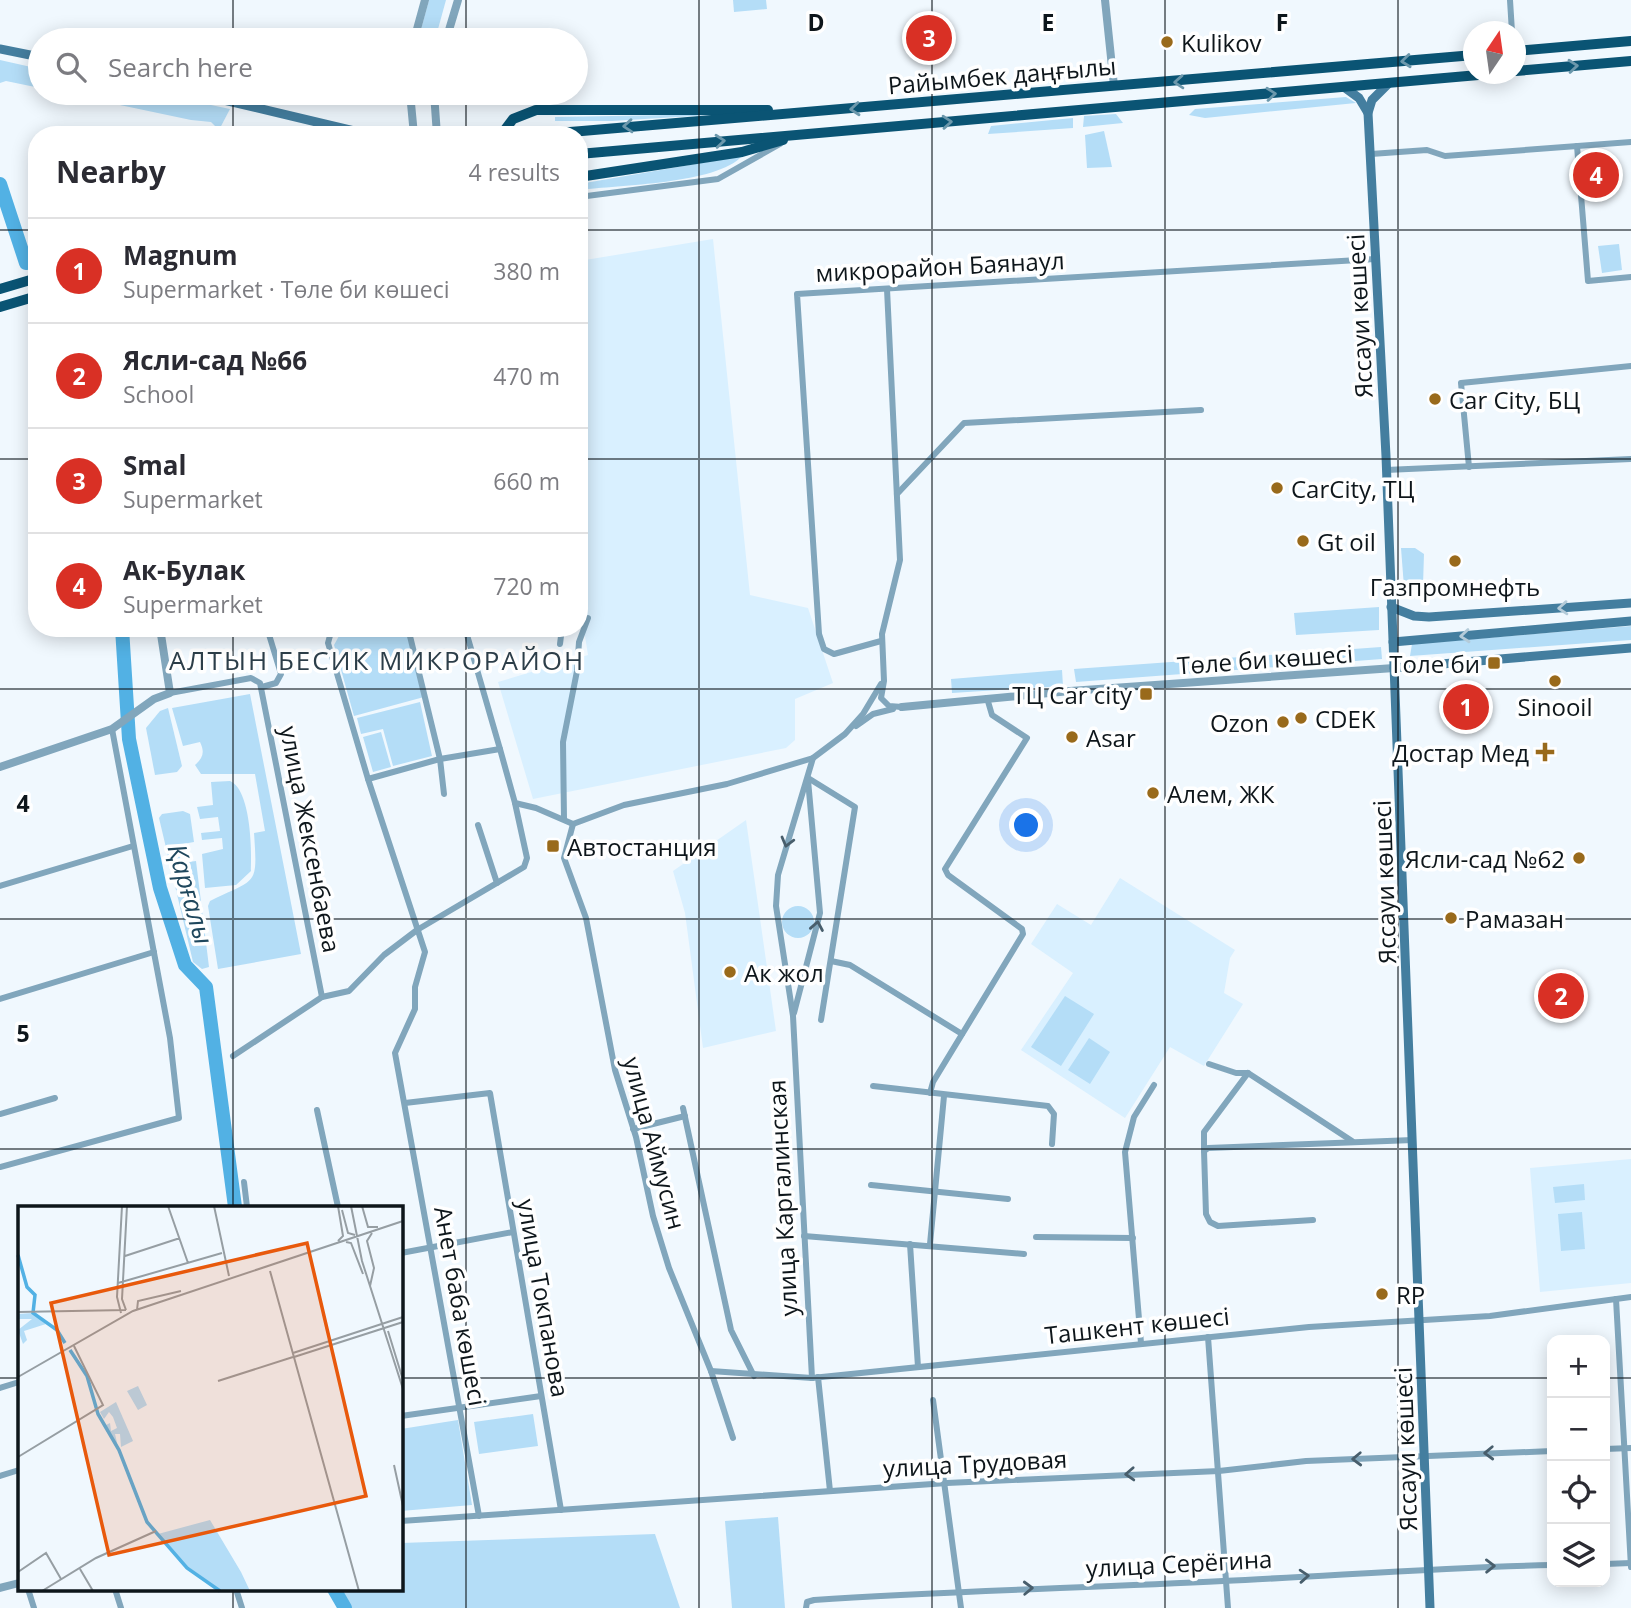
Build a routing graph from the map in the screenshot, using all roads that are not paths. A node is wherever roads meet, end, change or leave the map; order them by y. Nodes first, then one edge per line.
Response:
1 (425, 0) edge
2 (458, 0) edge
3 (1105, 0) edge
4 (1510, 0) edge
5 (1511, 21) edge
6 (417, 28) edge
7 (450, 28) edge
8 (1631, 41) edge
9 (0, 49) edge
10 (1526, 50) edge
11 (28, 55) edge
12 (1463, 56) edge
13 (1631, 61) edge
14 (1526, 70) edge
15 (1463, 76) edge
16 (1389, 83) junction
17 (1114, 86) junction
18 (1344, 87) junction
19 (245, 105) edge
20 (412, 105) edge
21 (434, 105) edge
22 (810, 113) junction
23 (1368, 113) junction
24 (435, 119) junction
25 (415, 120) junction
26 (333, 126) edge
27 (415, 126) edge
28 (436, 126) edge
29 (508, 126) edge
30 (588, 131) edge
31 (811, 132) junction
32 (789, 138) junction
33 (1631, 142) edge
34 (1577, 146) junction
35 (588, 153) edge
36 (1371, 154) junction
37 (588, 176) edge
38 (588, 196) edge
39 (1375, 259) junction
40 (1631, 277) edge
41 (28, 281) edge
42 (0, 289) edge
43 (887, 289) junction
44 (28, 299) edge
45 (0, 307) edge
46 (1631, 366) edge
47 (1201, 410) dead end
48 (1631, 459) edge
49 (1469, 467) junction
50 (1386, 470) junction
51 (897, 494) junction
52 (1631, 603) edge
53 (1391, 607) junction
54 (1631, 621) edge
55 (161, 637) edge
56 (270, 637) edge
57 (330, 637) edge
58 (410, 637) edge
59 (466, 637) edge
60 (561, 637) edge
61 (581, 637) edge
62 (881, 641) junction
63 (1393, 642) junction
64 (560, 644) dead end
65 (1631, 648) edge
66 (1394, 668) junction
67 (884, 681) junction
68 (262, 687) junction
69 (170, 693) junction
70 (987, 698) junction
71 (902, 707) junction
72 (116, 726) junction
73 (845, 734) junction
74 (496, 749) junction
75 (813, 758) junction
76 (440, 759) junction
77 (0, 766) edge
78 (372, 778) junction
79 (808, 778) junction
80 (444, 794) dead end
81 (516, 803) junction
82 (564, 819) junction
83 (573, 824) junction
84 (478, 825) dead end
85 (133, 846) junction
86 (497, 883) junction
87 (0, 886) edge
88 (417, 930) junction
89 (154, 952) junction
90 (831, 961) junction
91 (322, 998) junction
92 (0, 999) edge
93 (793, 1016) junction
94 (821, 1020) dead end
95 (962, 1034) junction
96 (233, 1056) dead end
97 (1209, 1064) dead end
98 (1248, 1073) junction
99 (1154, 1085) dead end
100 (873, 1086) dead end
101 (930, 1093) junction
102 (944, 1096) junction
103 (55, 1098) dead end
104 (405, 1103) junction
105 (683, 1108) dead end
106 (317, 1110) dead end
107 (0, 1114) edge
108 (685, 1116) junction
109 (633, 1129) junction
110 (1413, 1140) junction
111 (1353, 1142) junction
112 (1052, 1144) dead end
113 (1204, 1151) junction
114 (0, 1167) edge
115 (244, 1182) dead end
116 (871, 1185) dead end
117 (935, 1191) junction
118 (1008, 1199) dead end
119 (247, 1206) edge
120 (338, 1206) edge
121 (1313, 1220) dead end
122 (513, 1232) junction
123 (804, 1236) junction
124 (1036, 1237) dead end
125 (1133, 1238) junction
126 (911, 1244) junction
127 (930, 1244) junction
128 (431, 1248) junction
129 (402, 1253) edge
130 (1024, 1254) dead end
131 (1631, 1297) edge
132 (1616, 1299) junction
133 (1420, 1320) junction
134 (1208, 1337) junction
135 (1140, 1343) junction
136 (918, 1367) junction
137 (711, 1371) junction
138 (754, 1376) junction
139 (815, 1377) junction
140 (18, 1382) edge
141 (0, 1388) edge
142 (541, 1396) junction
143 (933, 1400) dead end
144 (460, 1409) junction
145 (402, 1416) edge
146 (733, 1438) dead end
147 (1627, 1448) edge
148 (1547, 1451) edge
149 (1425, 1456) junction
150 (18, 1470) edge
151 (1219, 1471) junction
152 (0, 1476) edge
153 (947, 1483) junction
154 (830, 1491) junction
155 (561, 1510) junction
156 (479, 1516) junction
157 (402, 1521) edge
158 (1610, 1564) edge
159 (1631, 1564) edge
160 (1547, 1565) edge
161 (1428, 1567) junction
162 (1225, 1581) junction
163 (18, 1583) edge
164 (0, 1587) edge
165 (28, 1590) edge
166 (115, 1590) edge
167 (236, 1590) edge
168 (959, 1590) junction
169 (806, 1605) edge
170 (34, 1608) edge
171 (121, 1608) edge
172 (242, 1608) edge
173 (961, 1608) edge
174 (1228, 1608) edge
175 (1430, 1608) edge

1 - 6 street
2 - 7 street
3 - 17 street
4 - 5 street
8 - 10 highway
9 - 11 main road
12 -> 17 highway, Райымбек даңғылы
14 -> 13 highway
15 - 16 highway, Райымбек даңғылы
16 - 18 highway, Райымбек даңғылы
16 - 23 main road
17 -> 22 highway, Райымбек даңғылы
18 - 23 main road
31 -> 18 highway, Райымбек даңғылы
19 - 26 main road
20 - 25 street
21 - 24 street
22 - 29 highway
22 -> 30 highway, Райымбек даңғылы
23 - 36 main road, Яссауи көшесі
24 - 25 street
24 - 28 street
25 - 27 street
31 - 32 highway
35 -> 31 highway, Райымбек даңғылы
32 - 37 highway
32 - 38 street
33 - 34 street
34 - 36 street
34 - 40 street
36 - 39 main road, Яссауи көшесі
39 - 43 street, микрорайон Баянаул
39 - 50 main road, Яссауи көшесі
41 - 42 highway
43 - 51 street
43 - 62 street, микрорайон Баянаул
44 - 45 highway
46 - 49 street
47 - 51 street
48 - 49 street
49 - 50 street
50 - 53 main road, Яссауи көшесі
51 - 62 street
52 -> 53 main road
53 - 63 main road, Яссауи көшесі
54 -> 63 main road
55 - 69 street
56 - 68 street
57 - 78 street, Анет баба көшесі
58 - 76 street
59 - 74 street
60 - 64 street
61 - 82 street
62 - 67 street
63 - 66 main road, Яссауи көшесі
65 - 66 main road, Төле би көшесі
66 - 70 street, Төле би көшесі
66 - 110 main road, Яссауи көшесі
67 - 71 street
67 - 73 street
68 - 69 street
68 - 91 street, улица Жексенбаева
69 - 72 street
70 - 71 street, Төле би көшесі
70 - 95 street
71 - 73 street
72 - 77 street
72 - 85 street
73 - 75 street
74 - 76 street
74 - 81 street
75 - 79 street
75 - 83 street
76 - 78 street
76 - 80 street
78 - 88 street, Анет баба көшесі
79 - 90 street
93 -> 79 street
79 -> 93 street
81 - 82 street
81 - 86 street
82 - 83 street
83 - 109 street, улица Аймусин
84 - 86 street
85 - 87 street
85 - 89 street
86 - 88 street
88 - 91 street
88 - 104 street, Анет баба көшесі
89 - 92 street
89 - 114 street
90 - 94 street
90 - 95 street
91 - 96 street
93 - 123 street, улица Каргалинская
95 - 101 street
97 - 98 street
98 - 111 street
98 - 113 street
99 - 125 street
100 - 101 street
101 - 102 street
102 - 112 street
102 - 117 street
103 - 107 street
104 - 122 street, улица Токпанова
104 - 128 street, Анет баба көшесі
105 - 108 street
106 - 120 street
108 - 109 street
108 - 138 street
109 - 137 street, улица Аймусин
110 - 111 street
110 - 133 main road, Яссауи көшесі
111 - 113 street
113 - 121 street
115 - 119 street
116 - 117 street
117 - 118 street
117 - 127 street
122 - 128 street
122 - 142 street, улица Токпанова
123 - 126 street
123 - 139 street, улица Каргалинская
124 - 125 street
125 - 135 street
126 - 127 street
126 - 136 street
127 - 130 street
128 - 129 street
128 - 144 street, Анет баба көшесі
131 - 132 street, Ташкент көшесі
132 - 133 street, Ташкент көшесі
132 - 147 street
133 - 134 street, Ташкент көшесі
133 - 149 main road, Яссауи көшесі
134 - 135 street, Ташкент көшесі
134 - 151 street
135 - 136 street, Ташкент көшесі
136 - 139 street, Ташкент көшесі
137 - 138 street, Ташкент көшесі
137 - 146 street, улица Аймусин
138 - 139 street, Ташкент көшесі
139 - 154 street, улица Каргалинская
140 - 141 street
142 - 144 street
142 - 155 street, улица Токпанова
143 - 153 street
144 - 145 street
144 - 156 street, Анет баба көшесі
147 - 159 street
148 -> 149 street, улица Трудовая
149 -> 151 street, улица Трудовая
149 - 161 main road, Яссауи көшесі
150 - 152 street
151 -> 153 street, улица Трудовая
151 - 162 street
153 - 154 street, улица Трудовая
153 - 168 street
154 - 155 street, улица Трудовая
155 - 156 street, улица Трудовая
156 - 157 street, улица Трудовая
158 - 159 street
161 -> 160 street, улица Серёгина
162 -> 161 street, улица Серёгина
161 - 175 main road, Яссауи көшесі
168 -> 162 street, улица Серёгина
162 - 174 street
163 - 164 street
165 - 170 street
166 - 171 street
167 - 172 street
168 - 169 street, улица Серёгина
168 - 173 street

